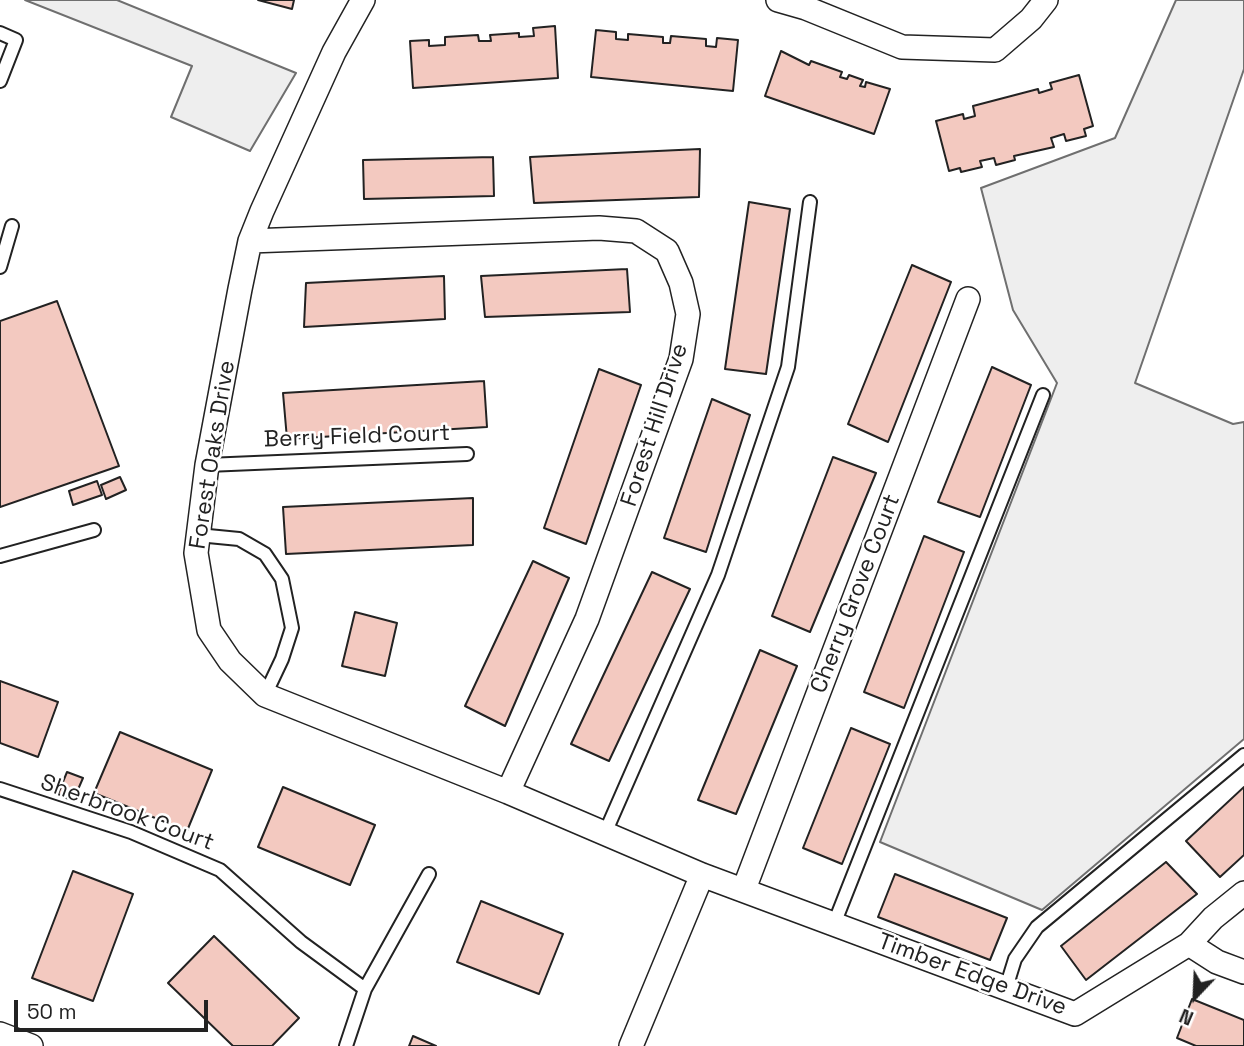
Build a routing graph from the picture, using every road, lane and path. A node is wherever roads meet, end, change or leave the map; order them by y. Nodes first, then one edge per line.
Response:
1 (367, 0) edge
2 (778, 0) edge
3 (1046, 0) edge
4 (0, 33) edge
5 (0, 81) edge
6 (810, 202) dead end
7 (12, 226) dead end
8 (250, 241) junction
9 (0, 267) edge
10 (968, 299) dead end
11 (1043, 395) dead end
12 (467, 454) dead end
13 (207, 465) junction
14 (94, 530) dead end
15 (198, 535) junction
16 (0, 556) edge
17 (265, 695) junction
18 (1244, 755) edge
19 (0, 789) edge
20 (508, 792) junction
21 (605, 833) junction
22 (429, 874) dead end
23 (702, 875) junction
24 (744, 890) junction
25 (1244, 893) edge
26 (834, 924) junction
27 (1189, 944) junction
28 (1244, 972) edge
29 (1006, 988) junction
30 (365, 989) junction
31 (0, 1034) edge
32 (31, 1046) edge
33 (346, 1046) edge
34 (631, 1046) edge

1 - 8 street, Forest Oaks Drive
2 - 3 street
4 - 5 lane
6 - 21 lane
7 - 9 lane
8 - 13 street, Forest Oaks Drive
8 - 20 street, Forest Hill Drive
10 - 24 street, Cherry Grove Court
11 - 26 lane
12 - 13 lane, Berry Field Court
13 - 15 street, Forest Oaks Drive
14 - 16 lane
15 - 17 street, Forest Oaks Drive
15 - 17 lane
17 - 20 street, Forest Oaks Drive
18 - 29 lane
19 - 30 lane, Sherbrook Court
20 - 21 street, Forest Oaks Drive
21 - 23 street, Forest Oaks Drive
22 - 30 lane
23 - 24 street, Forest Oaks Drive
23 - 34 street
24 - 26 street, Timber Edge Drive
25 - 27 street, Timber Edge Drive
26 - 29 street, Timber Edge Drive
27 - 28 street
27 - 29 street, Timber Edge Drive
30 - 33 lane
31 - 32 street

